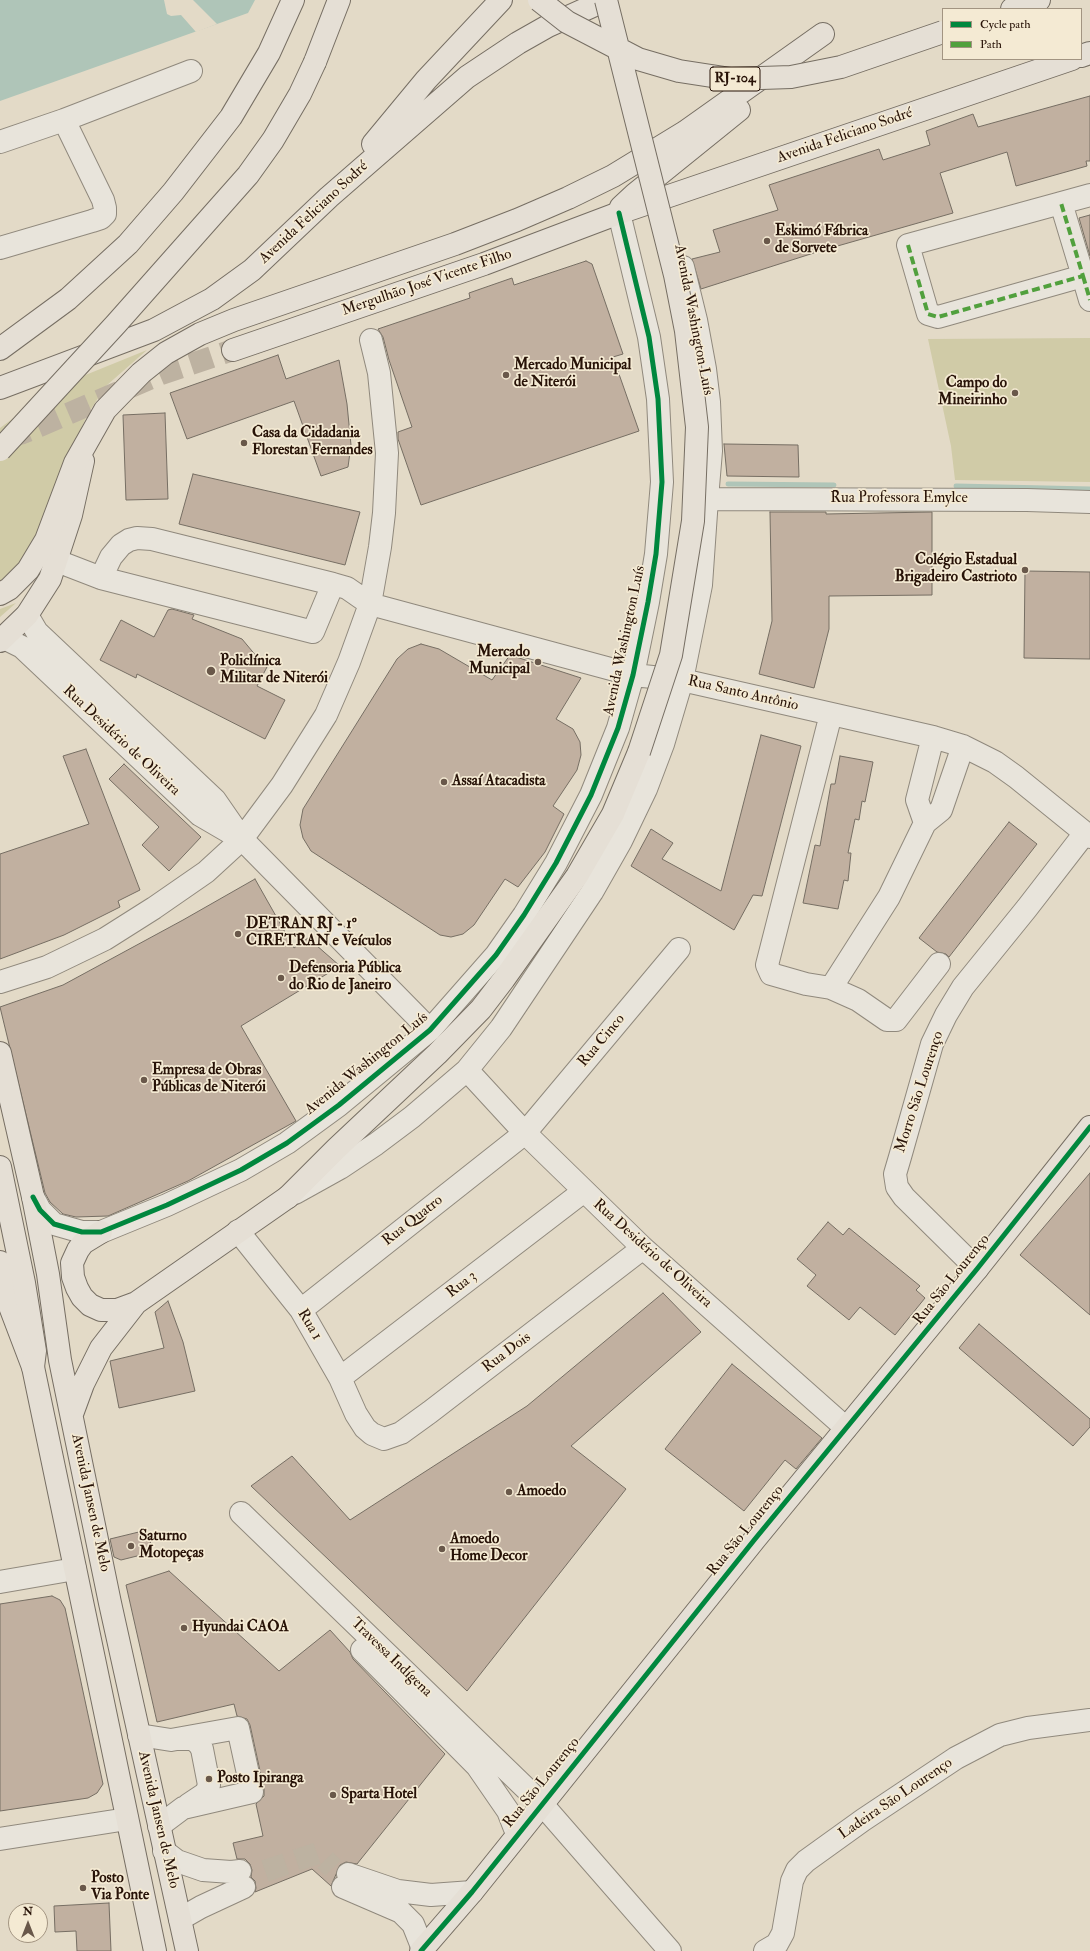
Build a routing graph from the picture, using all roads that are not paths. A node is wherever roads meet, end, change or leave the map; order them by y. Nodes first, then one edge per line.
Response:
1 (293, 0) edge
2 (340, 0) edge
3 (501, 0) edge
4 (540, 0) edge
5 (606, 0) edge
6 (1039, 0) edge
7 (1015, 8) edge
8 (942, 32) edge
9 (1069, 60) edge
10 (191, 71) dead end
11 (64, 120) junction
12 (0, 142) edge
13 (1090, 195) edge
14 (329, 197) junction
15 (667, 197) junction
16 (1061, 203) junction
17 (619, 213) junction
18 (0, 248) edge
19 (1083, 276) junction
20 (1090, 300) edge
21 (371, 340) dead end
22 (0, 349) edge
23 (233, 350) tunnel mouth
24 (28, 378) junction
25 (0, 388) edge
26 (0, 404) edge
27 (89, 439) junction
28 (0, 450) edge
29 (708, 499) junction
30 (1090, 502) edge
31 (57, 561) junction
32 (101, 578) junction
33 (333, 584) junction
34 (0, 594) edge
35 (370, 604) junction
36 (27, 615) junction
37 (2, 639) edge
38 (633, 675) junction
39 (682, 680) junction
40 (831, 714) junction
41 (933, 737) junction
42 (963, 746) junction
43 (925, 823) junction
44 (1087, 835) edge
45 (242, 838) junction
46 (679, 948) dead end
47 (939, 964) dead end
48 (0, 982) edge
49 (831, 988) junction
50 (430, 1030) junction
51 (0, 1053) edge
52 (467, 1070) junction
53 (1090, 1127) edge
54 (524, 1133) junction
55 (0, 1166) edge
56 (584, 1191) junction
57 (33, 1197) junction
58 (288, 1197) junction
59 (238, 1231) junction
60 (101, 1232) junction
61 (643, 1248) junction
62 (0, 1262) edge
63 (977, 1269) junction
64 (136, 1303) junction
65 (4, 1304) edge
66 (301, 1310) junction
67 (33, 1367) junction
68 (340, 1378) junction
69 (72, 1415) junction
70 (365, 1428) joint
71 (846, 1428) junction
72 (241, 1513) dead end
73 (75, 1569) junction
74 (0, 1582) edge
75 (338, 1627) dead end
76 (1090, 1720) edge
77 (139, 1735) junction
78 (171, 1740) junction
79 (542, 1803) junction
80 (183, 1808) junction
81 (127, 1819) junction
82 (159, 1826) junction
83 (517, 1834) junction
84 (0, 1839) edge
85 (164, 1851) junction
86 (472, 1892) junction
87 (180, 1919) junction
88 (422, 1950) edge
89 (154, 1951) edge
90 (187, 1951) edge
91 (670, 1951) edge
92 (765, 1951) edge

1 - 22 main road
2 - 28 main road, bridge
3 - 14 main road
4 - 8 main road, RJ-104, bridge
5 - 14 main road, Avenida Feliciano Sodré
5 - 58 main road, bridge
6 - 7 main road
9 - 15 main road, Avenida Feliciano Sodré
10 - 11 street
11 - 12 street
11 - 18 street
13 - 16 street
14 - 24 main road, Avenida Feliciano Sodré
15 - 17 main road, Avenida Feliciano Sodré
15 - 29 street, Avenida Washington Luís
16 - 19 street
16 - 19 street
17 - 23 main road, Mergulhão José Vicente Filho
17 - 27 main road
17 - 38 street, Avenida Washington Luís
19 - 20 street
21 - 35 street
24 - 25 main road, Avenida Feliciano Sodré
24 - 26 main road
27 - 31 main road
27 - 34 main road
29 - 30 street, Rua Professora Emylce
29 - 39 street, Avenida Washington Luís
31 - 32 street
31 - 36 main road
32 - 33 street, Rua Santo Antônio
32 - 33 street
33 - 35 street, Rua Santo Antônio
35 - 38 street, Rua Santo Antônio
35 - 45 street
36 - 37 main road
36 - 45 street, Rua Desidério de Oliveira
37 - 45 street, Rua Desidério de Oliveira
38 - 39 street, Rua Santo Antônio
38 - 50 street, Avenida Washington Luís
39 - 40 street, Rua Santo Antônio
39 - 52 street, Avenida Washington Luís
40 - 41 street, Rua Santo Antônio
40 - 49 street
41 - 42 street, Rua Santo Antônio
41 - 43 street
42 - 43 street
42 - 44 street, Rua Santo Antônio
43 - 49 street
44 - 63 street, Morro São Lourenço
45 - 48 street
45 - 50 street, Rua Desidério de Oliveira
46 - 54 street, Rua Cinco
47 - 49 street
50 - 60 street, Avenida Washington Luís
51 - 57 main road, Avenida Jansen de Melo
52 - 54 street, Rua Desidério de Oliveira
52 - 58 street, Avenida Washington Luís
53 - 63 main road, Rua São Lourenço
54 - 56 street, Rua Desidério de Oliveira
54 - 66 street, Rua Quatro
55 - 67 main road
56 - 61 street, Rua Desidério de Oliveira
56 - 68 street, Rua 3
57 - 60 street, Avenida Washington Luís
57 - 69 main road, Avenida Jansen de Melo
58 - 59 main road, Avenida Washington Luís
59 - 64 main road, Avenida Washington Luís
59 - 66 street, Rua 1
60 - 64 main road
61 - 70 street, Rua Dois
61 - 71 street, Rua Desidério de Oliveira
62 - 65 main road, Avenida Jansen de Melo
63 - 71 main road, Rua São Lourenço
64 - 69 main road, Avenida Washington Luís
65 - 67 main road, Avenida Jansen de Melo
66 - 68 street, Rua 1
67 - 73 main road, Avenida Jansen de Melo
68 - 70 street, Rua 1
69 - 77 main road, Avenida Jansen de Melo
71 - 79 main road, Rua São Lourenço
72 - 79 street, Travessa Indígena
73 - 74 street
73 - 81 main road, Avenida Jansen de Melo
75 - 83 street
76 - 92 street, Ladeira São Lourenço
77 - 78 street
77 - 82 main road, Avenida Jansen de Melo
78 - 80 street
78 - 80 street
79 - 83 main road, Rua São Lourenço
79 - 91 street, Travessa Indígena
80 - 82 street
81 - 84 street
81 - 89 main road, Avenida Jansen de Melo
82 - 85 main road, Avenida Jansen de Melo
83 - 86 main road, Rua São Lourenço
85 - 87 main road, Avenida Jansen de Melo
85 - 87 street
86 - 88 main road, Rua São Lourenço
86 - 88 street
87 - 90 main road, Avenida Jansen de Melo

